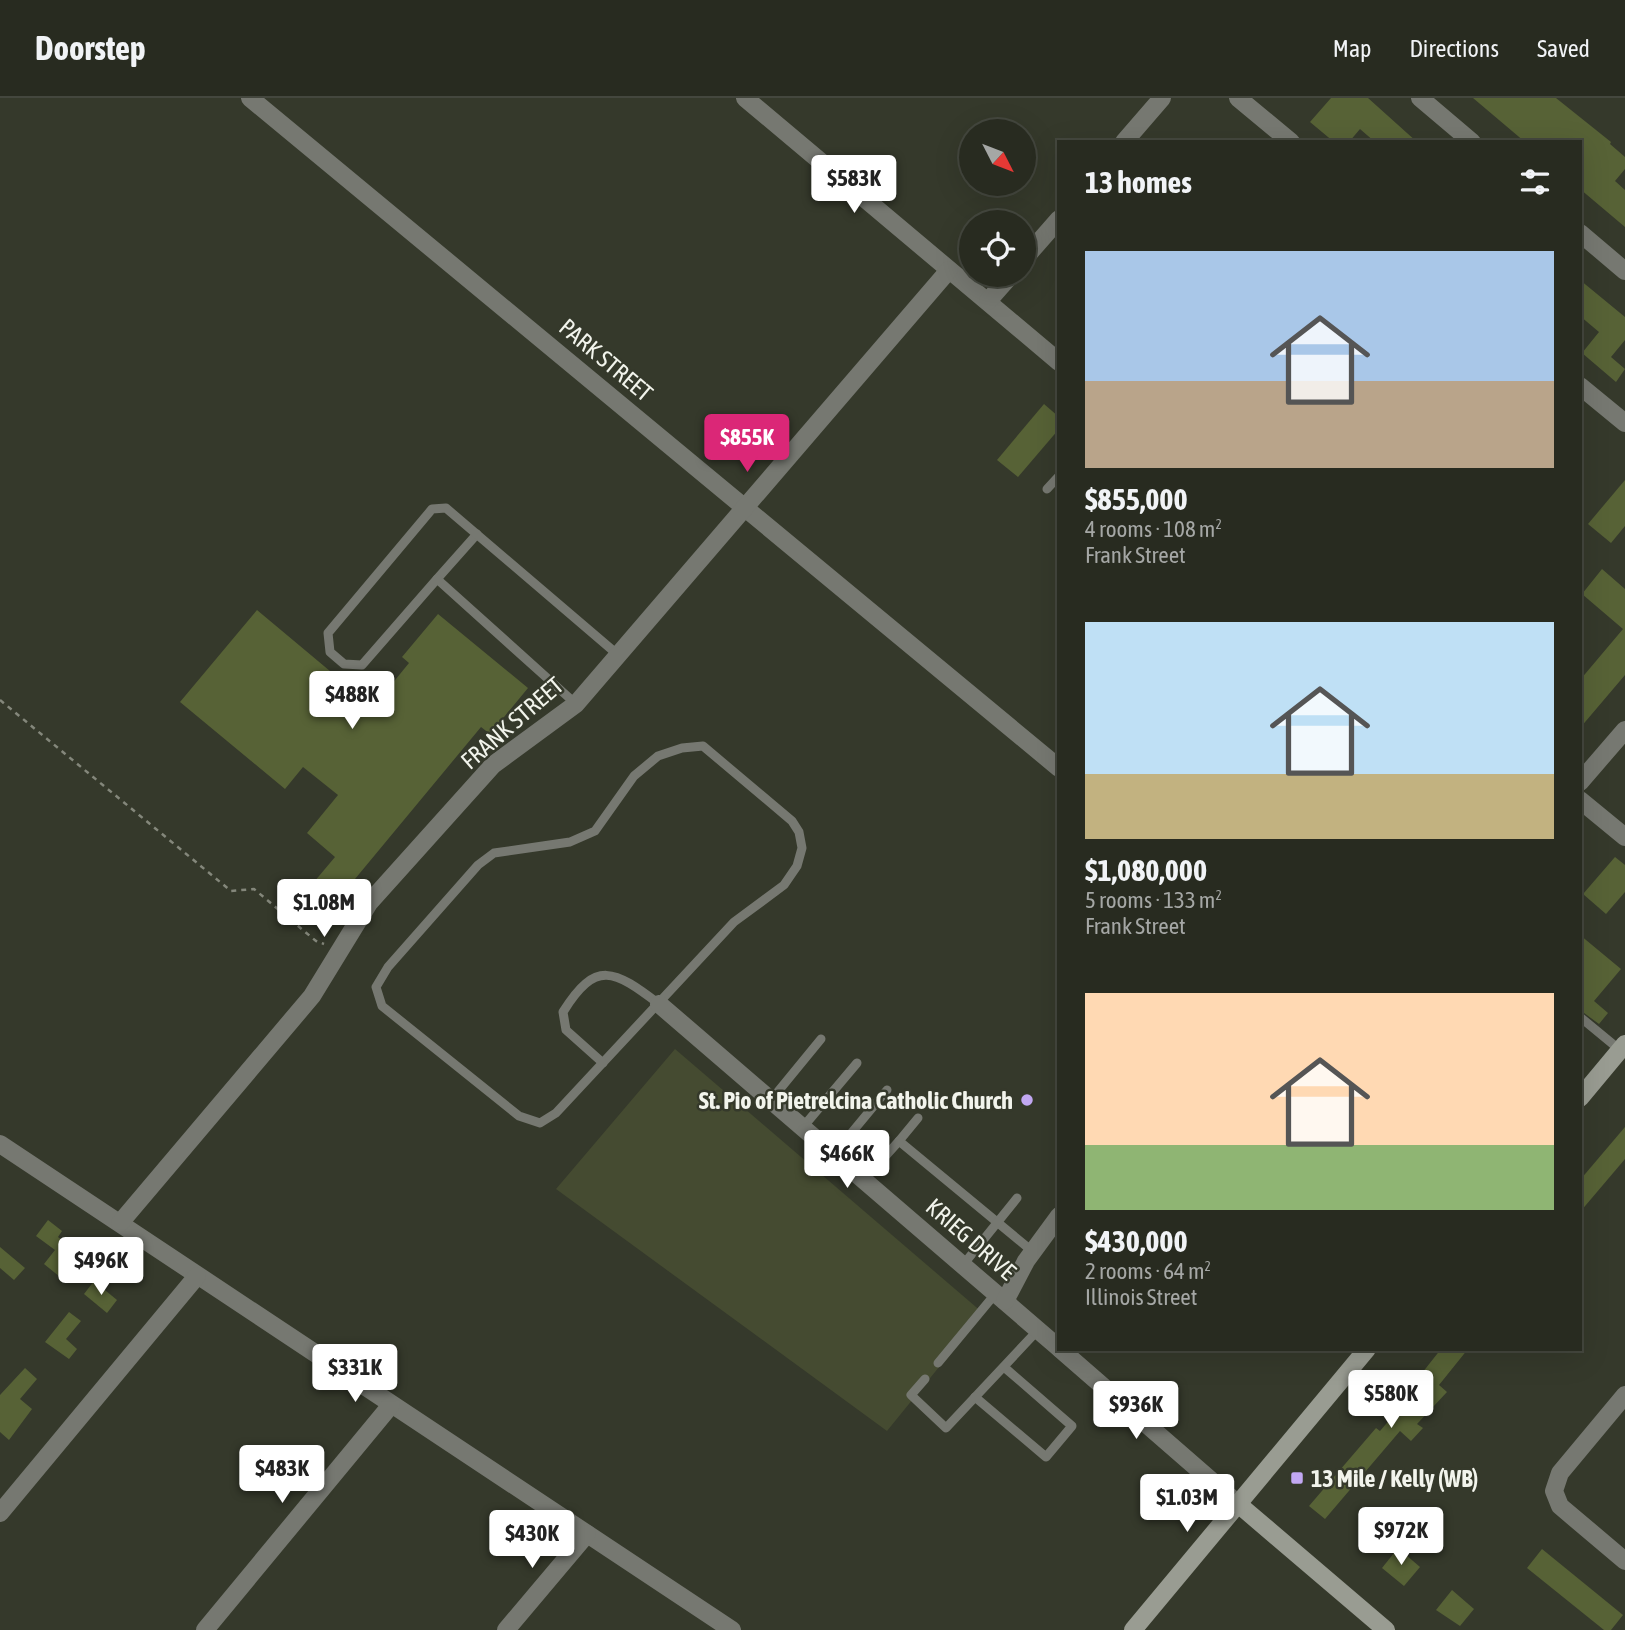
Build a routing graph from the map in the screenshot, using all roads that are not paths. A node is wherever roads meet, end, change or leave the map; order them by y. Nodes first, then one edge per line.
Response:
1 (250, 98) edge
2 (745, 98) edge
3 (1238, 98) edge
4 (1420, 98) edge
5 (1151, 101) edge
6 (1125, 140) edge
7 (1289, 140) edge
8 (1470, 140) edge
9 (1057, 221) edge
10 (1582, 235) edge
11 (1036, 246) edge
12 (949, 270) junction
13 (1625, 271) edge
14 (1000, 287) edge
15 (988, 301) junction
16 (1057, 360) edge
17 (1582, 388) edge
18 (1625, 424) edge
19 (1057, 478) edge
20 (1048, 489) dead end
21 (745, 507) junction
22 (477, 534) junction
23 (437, 579) junction
24 (617, 654) junction
25 (576, 704) junction
26 (1625, 730) edge
27 (1057, 766) edge
28 (1582, 780) edge
29 (1582, 802) edge
30 (1625, 837) edge
31 (659, 1004) junction
32 (1582, 1018) edge
33 (821, 1039) dead end
34 (1622, 1047) edge
35 (603, 1063) junction
36 (857, 1063) dead end
37 (887, 1090) dead end
38 (1582, 1096) edge
39 (771, 1100) junction
40 (918, 1118) dead end
41 (803, 1127) junction
42 (899, 1141) junction
43 (0, 1144) edge
44 (834, 1154) junction
45 (864, 1180) junction
46 (1017, 1198) dead end
47 (1057, 1219) edge
48 (120, 1223) junction
49 (998, 1223) junction
50 (1032, 1251) junction
51 (963, 1265) junction
52 (197, 1276) junction
53 (1000, 1297) junction
54 (1038, 1330) junction
55 (1057, 1347) edge
56 (1061, 1351) edge
57 (1365, 1351) edge
58 (938, 1363) dead end
59 (1004, 1367) junction
60 (925, 1379) dead end
61 (1625, 1395) edge
62 (975, 1397) junction
63 (391, 1405) junction
64 (1237, 1503) junction
65 (0, 1513) edge
66 (587, 1534) junction
67 (1625, 1561) edge
68 (205, 1630) edge
69 (506, 1630) edge
70 (732, 1630) edge
71 (1133, 1630) edge
72 (1386, 1630) edge

1 - 21 street, PARK STREET
2 - 12 street
3 - 7 street
4 - 8 street
5 - 6 street
9 - 11 street
10 - 13 street
12 - 15 street
12 - 21 street, FRANK STREET
14 - 15 street
15 - 16 street
17 - 18 street
19 - 20 lane
21 - 24 street, FRANK STREET
21 - 27 street, PARK STREET
22 - 23 lane
22 - 23 lane
22 - 24 lane
23 - 25 lane
24 - 25 street, FRANK STREET
25 - 48 street, FRANK STREET
26 - 28 street
29 - 30 street
31 - 35 lane
31 - 35 lane
31 - 35 lane
31 - 39 street, KRIEG DRIVE
32 - 34 lane
33 - 39 lane
34 - 38 main road
36 - 41 lane
37 - 44 lane
39 - 41 street, KRIEG DRIVE
40 - 42 lane
41 - 44 street, KRIEG DRIVE
42 - 45 lane
42 - 49 lane
43 - 48 street
44 - 45 street, KRIEG DRIVE
45 - 51 street, KRIEG DRIVE
46 - 49 lane
47 - 50 street
48 - 52 street
49 - 50 lane
49 - 51 lane
50 - 53 street
51 - 53 street, KRIEG DRIVE
52 - 63 street
52 - 65 street
53 - 54 street, KRIEG DRIVE
53 - 58 lane
54 - 55 street, KRIEG DRIVE
54 - 59 lane
56 - 64 street, KRIEG DRIVE
57 - 64 main road
59 - 62 lane
59 - 62 lane
60 - 62 lane
61 - 67 street
63 - 66 street
63 - 68 street
64 - 71 main road
64 - 72 main road
66 - 69 street
66 - 70 street

